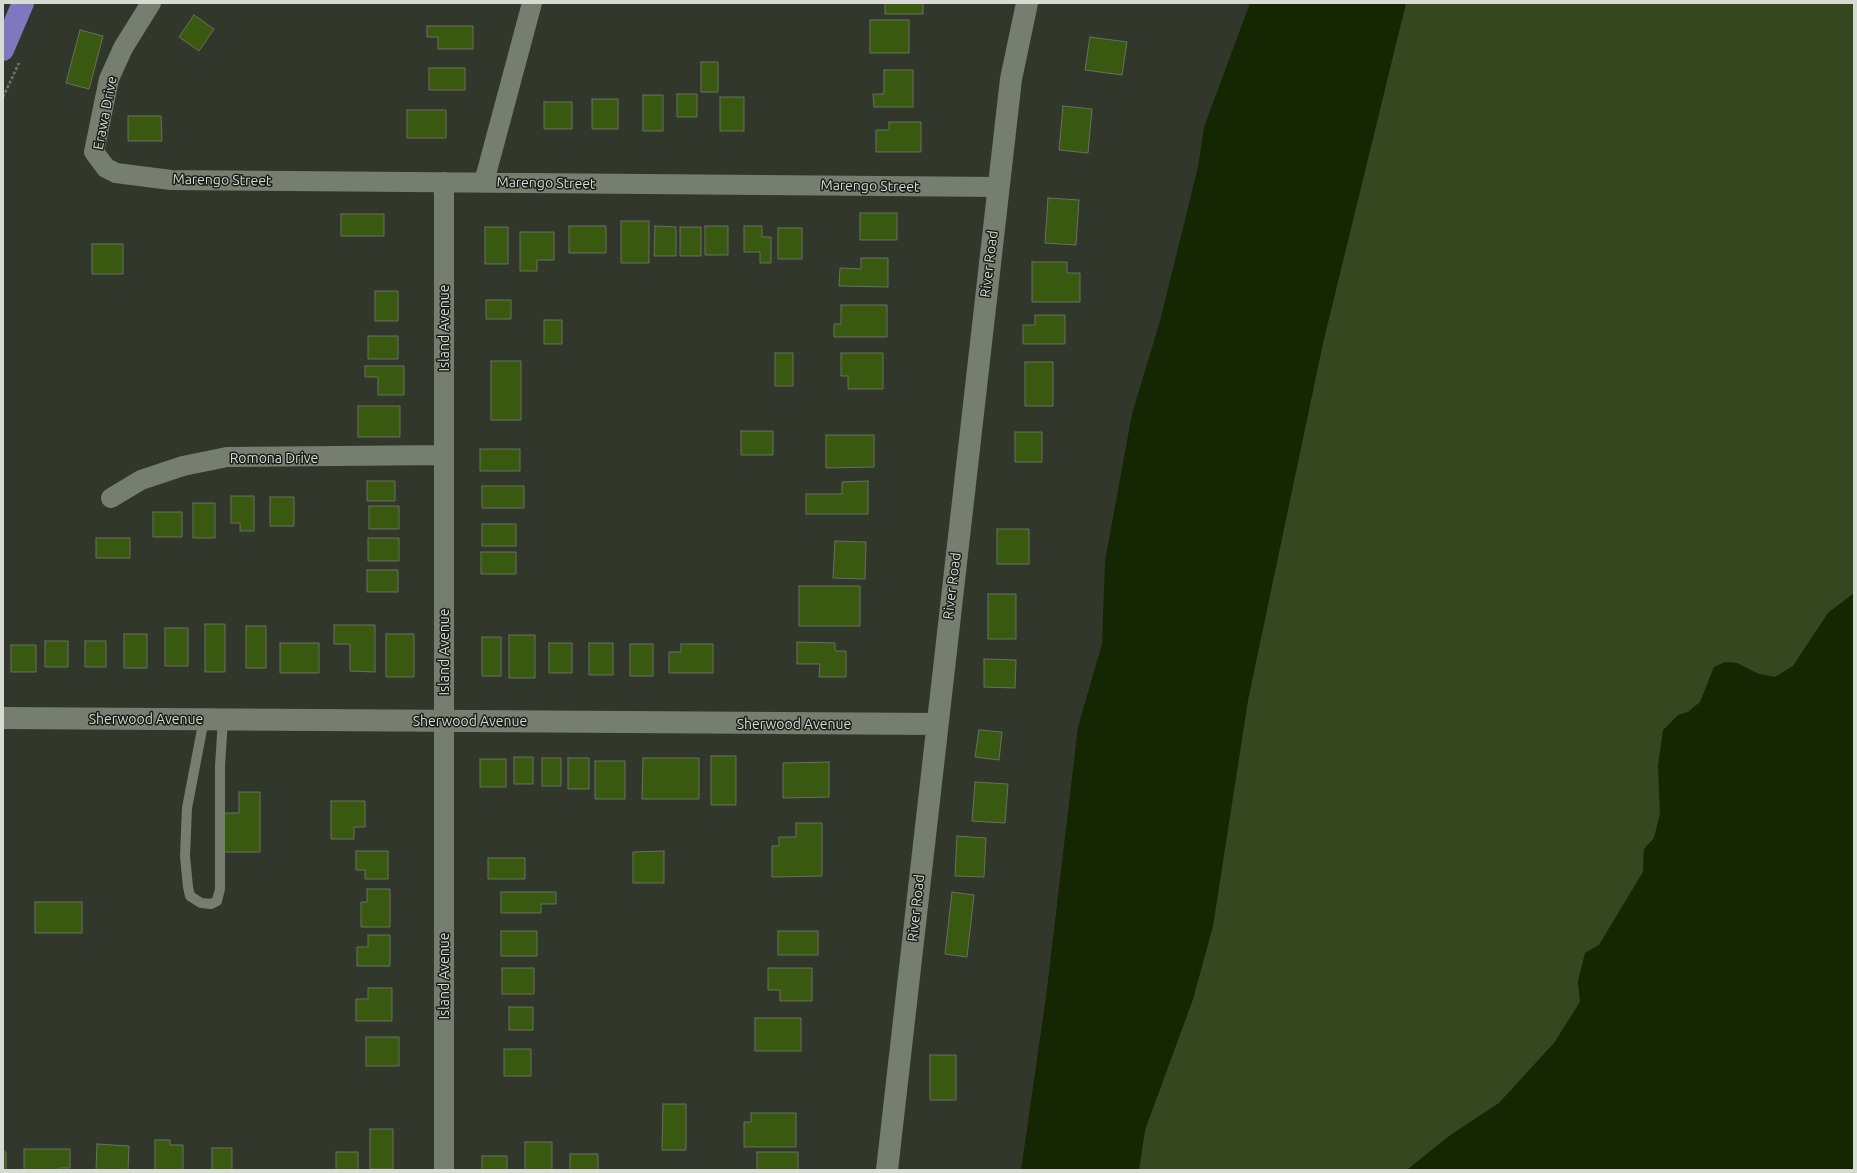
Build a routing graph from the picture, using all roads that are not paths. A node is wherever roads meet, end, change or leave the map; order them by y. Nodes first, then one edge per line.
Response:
1 (23, 3) edge
2 (151, 3) edge
3 (532, 3) edge
4 (1027, 3) edge
5 (3, 50) edge
6 (99, 160) joint
7 (444, 182) junction
8 (484, 182) junction
9 (998, 187) junction
10 (444, 455) junction
11 (111, 498) dead end
12 (3, 718) edge
13 (214, 719) junction
14 (444, 721) junction
15 (937, 724) junction
16 (444, 1170) edge
17 (887, 1170) edge

1 - 5 highway
2 - 6 street, Erawa Drive
3 - 8 street
4 - 9 street, River Road
6 - 7 street, Marengo Street
7 - 8 street, Marengo Street
7 - 10 street, Island Avenue
8 - 9 street, Marengo Street
9 - 15 street, River Road
10 - 11 street, Romona Drive
10 - 14 street, Island Avenue
12 - 13 street, Sherwood Avenue
13 - 13 lane
13 - 14 street, Sherwood Avenue
14 - 15 street, Sherwood Avenue
14 - 16 street, Island Avenue
15 - 17 street, River Road

